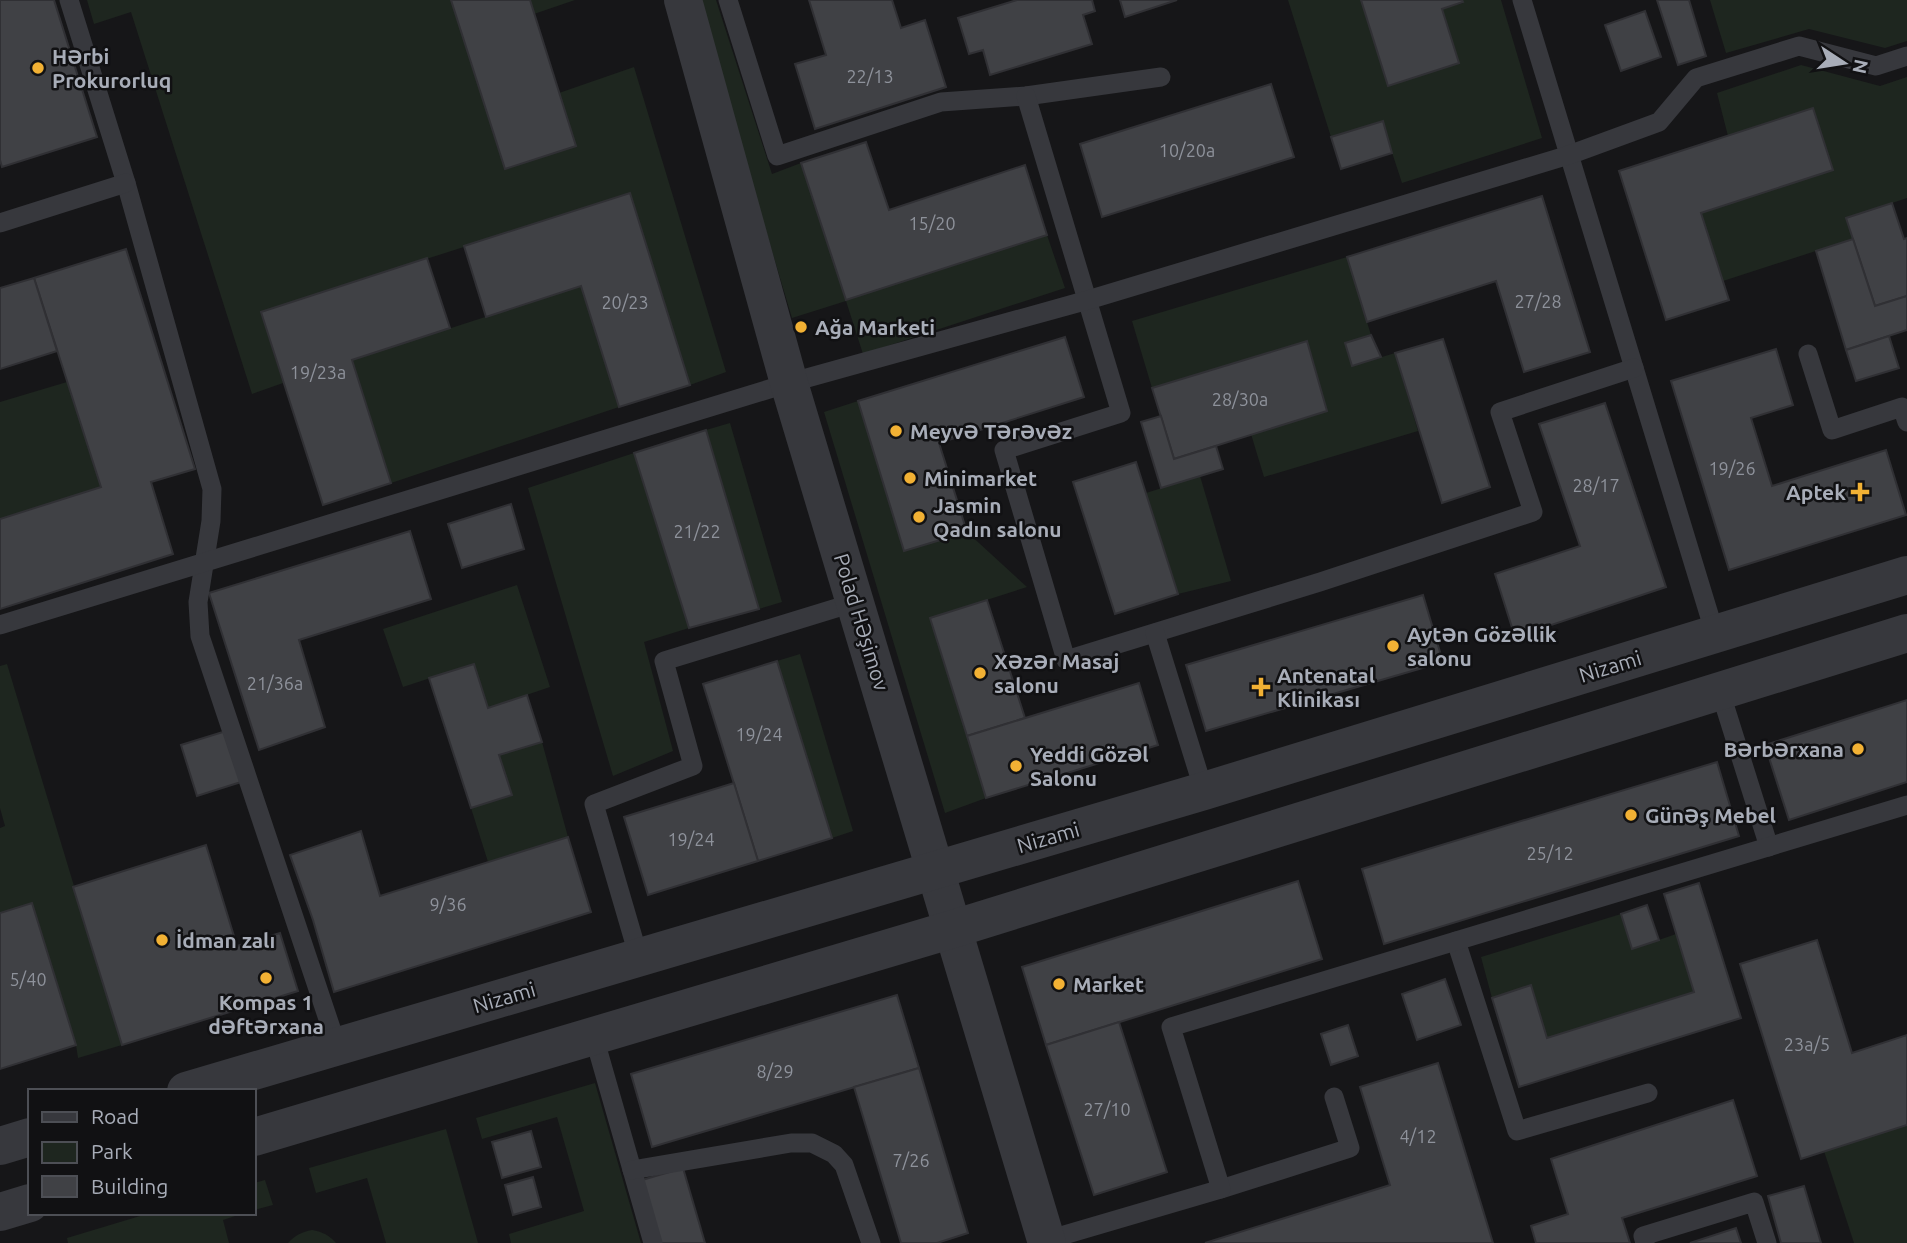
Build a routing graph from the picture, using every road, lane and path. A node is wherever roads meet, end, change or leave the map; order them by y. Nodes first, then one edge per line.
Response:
1 (69, 0) edge
2 (683, 0) edge
3 (729, 0) edge
4 (1522, 0) edge
5 (1907, 56) edge
6 (1161, 77) dead end
7 (1026, 96) junction
8 (1569, 155) junction
9 (126, 183) junction
10 (0, 223) edge
11 (1088, 300) junction
12 (1808, 354) dead end
13 (1634, 368) junction
14 (789, 383) junction
15 (1907, 422) edge
16 (204, 562) junction
17 (1907, 575) edge
18 (856, 602) junction
19 (0, 625) edge
20 (1155, 632) junction
21 (1907, 633) edge
22 (1715, 634) junction
23 (1720, 691) junction
24 (1204, 791) junction
25 (1907, 805) edge
26 (1769, 847) junction
27 (936, 869) junction
28 (953, 929) junction
29 (1455, 941) junction
30 (639, 958) junction
31 (594, 1037) junction
32 (337, 1045) junction
33 (193, 1089) edge
34 (1648, 1093) dead end
35 (1334, 1097) dead end
36 (256, 1136) edge
37 (28, 1139) edge
38 (0, 1146) edge
39 (632, 1170) junction
40 (1221, 1189) junction
41 (28, 1204) edge
42 (0, 1212) edge
43 (1043, 1242) edge
44 (653, 1243) edge
45 (871, 1243) edge
46 (1645, 1243) edge
47 (1767, 1243) edge

1 - 9 lane
2 - 14 street, Polad Həşimov
3 - 7 lane
4 - 8 lane
5 - 8 lane
6 - 7 lane
7 - 11 lane
8 - 11 lane
8 - 13 lane
9 - 10 lane
9 - 16 lane
11 - 14 lane
11 - 20 lane
12 - 15 lane
13 - 20 lane
13 - 22 lane
14 - 16 lane
14 - 18 street, Polad Həşimov
16 - 19 lane
16 - 32 lane
17 - 22 street, Nizami
18 - 27 street, Polad Həşimov
18 - 30 lane
20 - 24 lane
21 - 23 street
22 - 24 street, Nizami
23 - 26 lane
23 - 28 street
24 - 27 street, Nizami
25 - 26 lane
26 - 29 lane
27 - 28 street, Polad Həşimov
27 - 30 street, Nizami
28 - 31 street
28 - 43 street, Polad Həşimov
29 - 34 lane
29 - 40 lane
30 - 32 street, Nizami
31 - 36 street
31 - 39 lane
32 - 33 street, Nizami
35 - 40 lane
37 - 38 street
39 - 44 lane
39 - 45 lane
40 - 43 lane
41 - 42 street
46 - 47 lane

